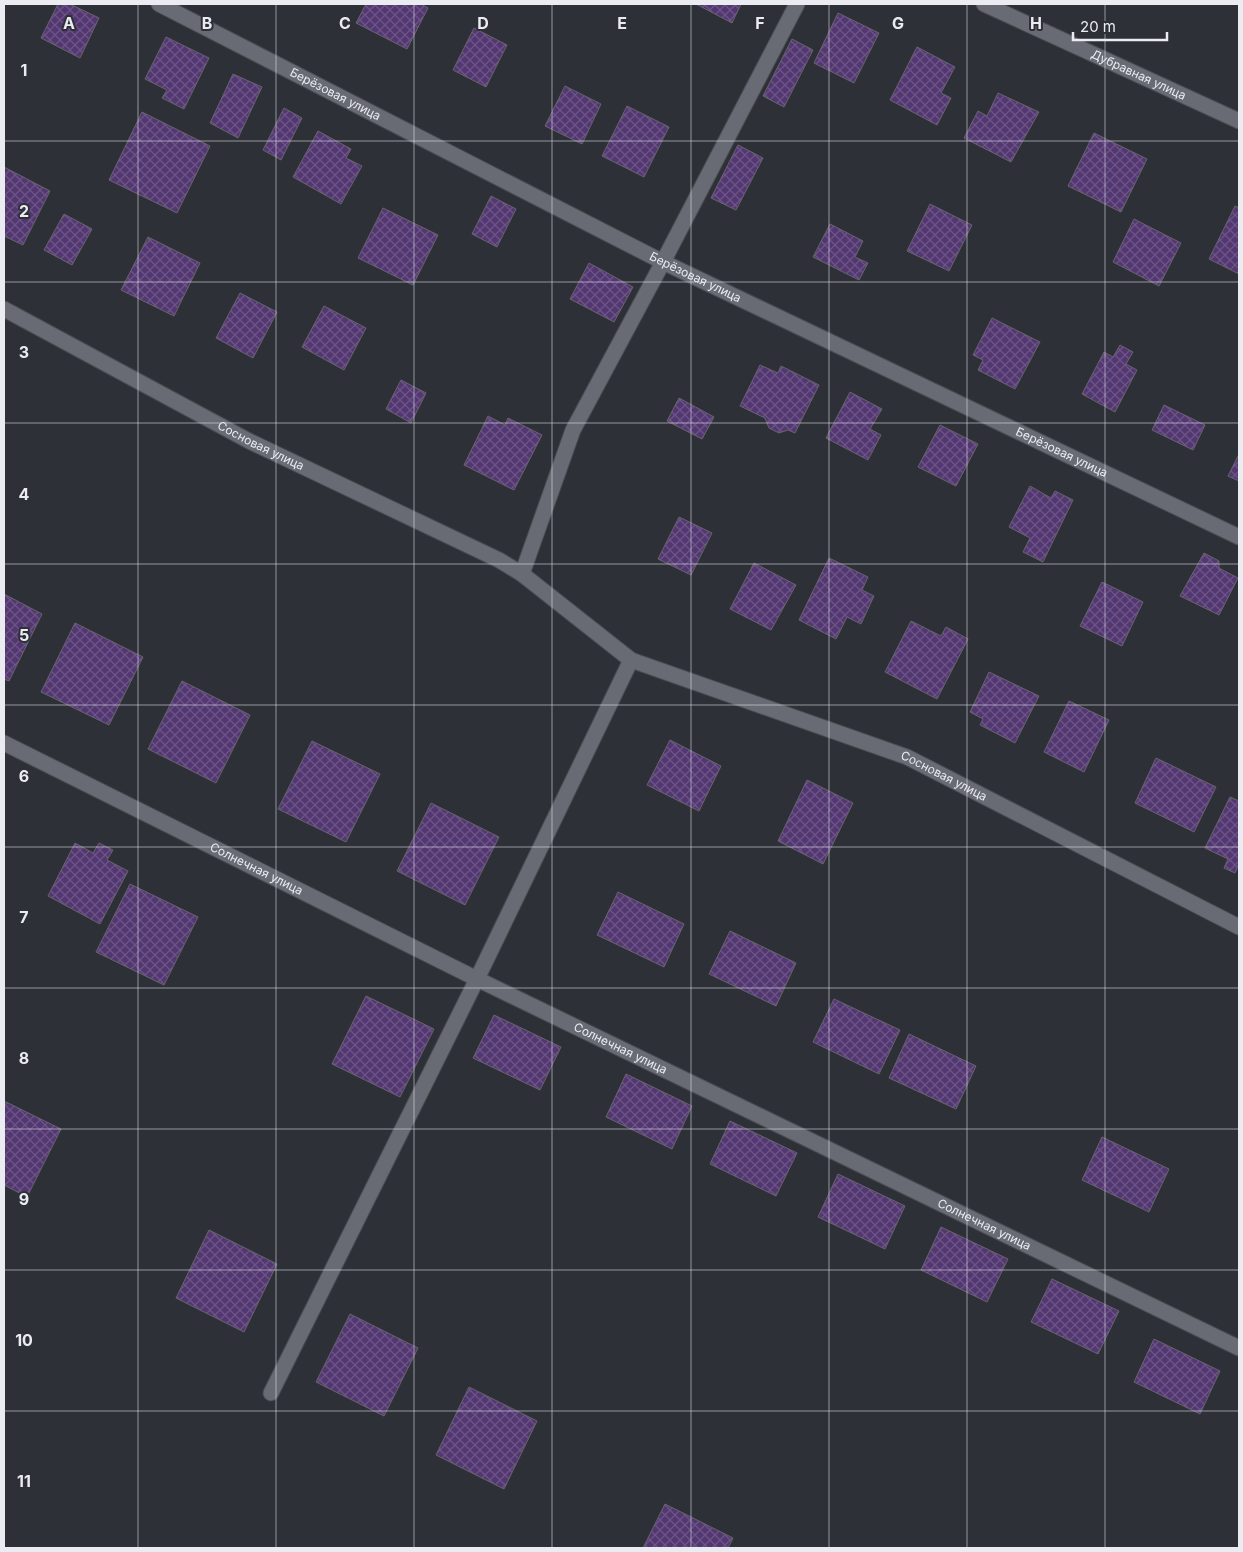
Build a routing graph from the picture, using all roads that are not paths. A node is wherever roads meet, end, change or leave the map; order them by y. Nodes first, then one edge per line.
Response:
1 (159, 4) edge
2 (797, 4) edge
3 (984, 4) edge
4 (1239, 121) edge
5 (663, 262) junction
6 (4, 308) edge
7 (1239, 537) edge
8 (522, 574) junction
9 (632, 660) junction
10 (4, 743) edge
11 (1239, 927) edge
12 (477, 979) junction
13 (1239, 1348) edge
14 (271, 1393) dead end

1 - 5 street, Берёзовая улица
2 - 5 street
3 - 4 street, Дубравная улица
5 - 7 street, Берёзовая улица
5 - 8 street
6 - 8 street, Сосновая улица
8 - 9 street, Сосновая улица
9 - 11 street, Сосновая улица
9 - 12 street
10 - 12 street, Солнечная улица
12 - 13 street, Солнечная улица
12 - 14 street

